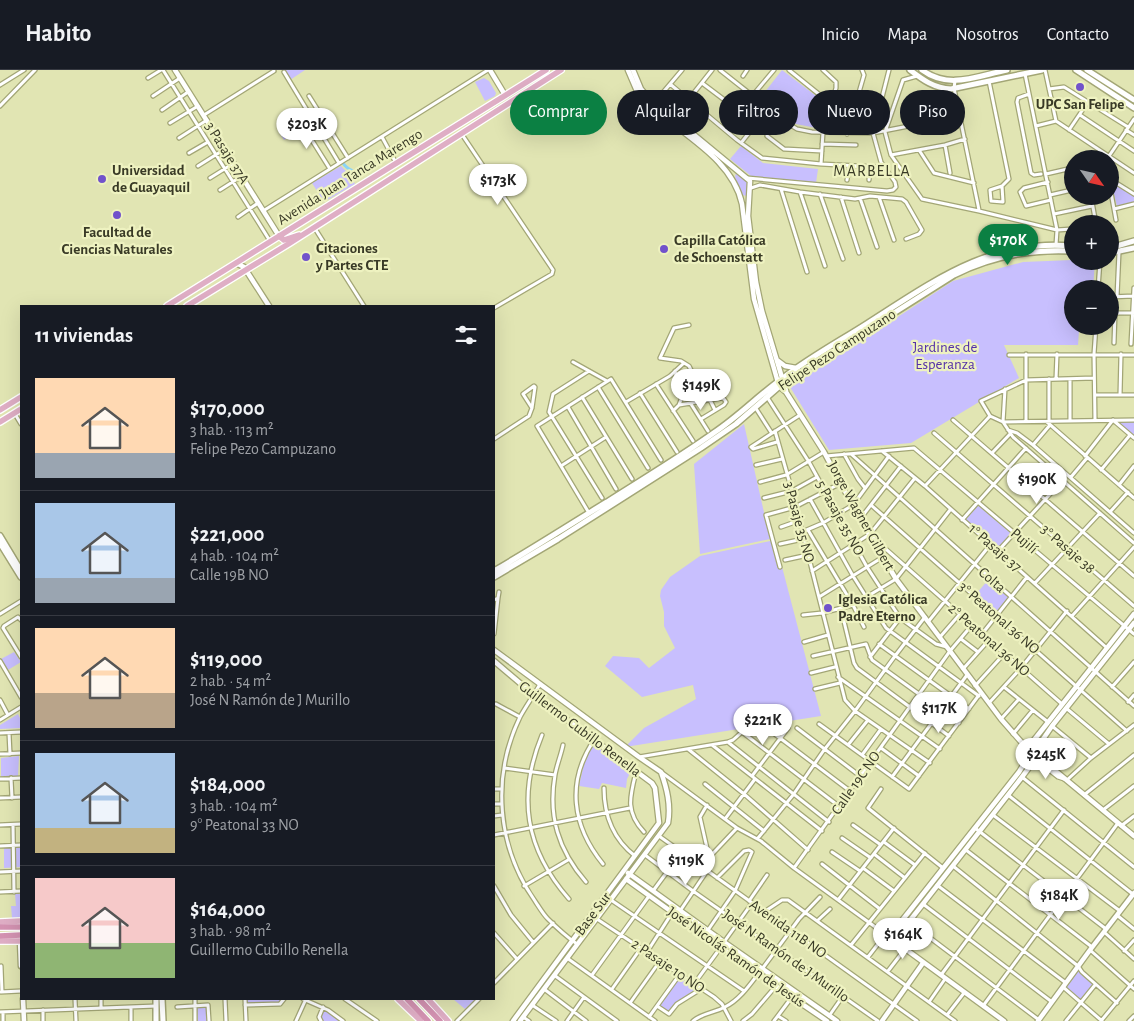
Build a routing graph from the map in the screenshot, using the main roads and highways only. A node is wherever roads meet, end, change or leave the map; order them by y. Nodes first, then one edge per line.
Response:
1 (546, 70) edge
2 (560, 70) edge
3 (910, 70) edge
4 (922, 70) edge
5 (1006, 70) edge
6 (1043, 70) edge
7 (1076, 70) edge
8 (1087, 70) edge
9 (506, 95) junction
10 (1134, 100) edge
11 (1134, 108) edge
12 (469, 128) junction
13 (304, 234) junction
14 (279, 236) junction
15 (1134, 241) edge
16 (1119, 245) edge
17 (1064, 246) edge
18 (1134, 248) edge
19 (1064, 251) edge
20 (1119, 252) edge
21 (168, 305) edge
22 (189, 305) edge
23 (781, 382) junction
24 (20, 398) edge
25 (0, 410) edge
26 (20, 411) edge
27 (0, 422) edge
28 (0, 536) edge
29 (557, 537) junction
30 (0, 543) edge
31 (20, 569) edge
32 (495, 570) edge
33 (20, 575) edge
34 (495, 576) edge
35 (20, 921) edge
36 (0, 922) edge
37 (20, 927) edge
38 (0, 928) edge
39 (0, 936) edge
40 (20, 939) edge
41 (20, 939) edge
42 (0, 942) edge
43 (159, 1000) edge
44 (160, 1000) edge
45 (399, 1000) edge
46 (408, 1000) edge
47 (420, 1000) edge
48 (429, 1000) edge
49 (156, 1021) edge
50 (163, 1021) edge
51 (421, 1021) edge
52 (428, 1021) edge
53 (440, 1021) edge
54 (448, 1021) edge

1 - 9 main road, Avenida Juan Tanca Marengo
2 - 12 main road, Avenida Juan Tanca Marengo
3 - 6 main road
4 - 5 main road
7 - 11 main road
8 - 10 main road
9 - 12 main road
9 - 14 main road, Avenida Juan Tanca Marengo
12 - 13 main road, Avenida Juan Tanca Marengo
13 - 14 main road
13 - 22 main road, Avenida Juan Tanca Marengo
14 - 21 main road, Avenida Juan Tanca Marengo
15 - 16 main road
17 - 23 main road, Felipe Pezo Campuzano
18 - 20 main road
19 - 23 main road, Felipe Pezo Campuzano
23 - 29 main road, Felipe Pezo Campuzano
23 - 29 main road, Felipe Pezo Campuzano
24 - 25 main road
26 - 27 main road
28 - 31 main road
29 - 32 main road, Felipe Pezo Campuzano
29 - 34 main road, Felipe Pezo Campuzano
30 - 33 main road
35 - 36 main road
37 - 38 highway
39 - 40 highway
41 - 42 main road
43 - 49 main road
44 - 50 main road
45 - 51 main road
46 - 52 highway
47 - 53 highway
48 - 54 main road

